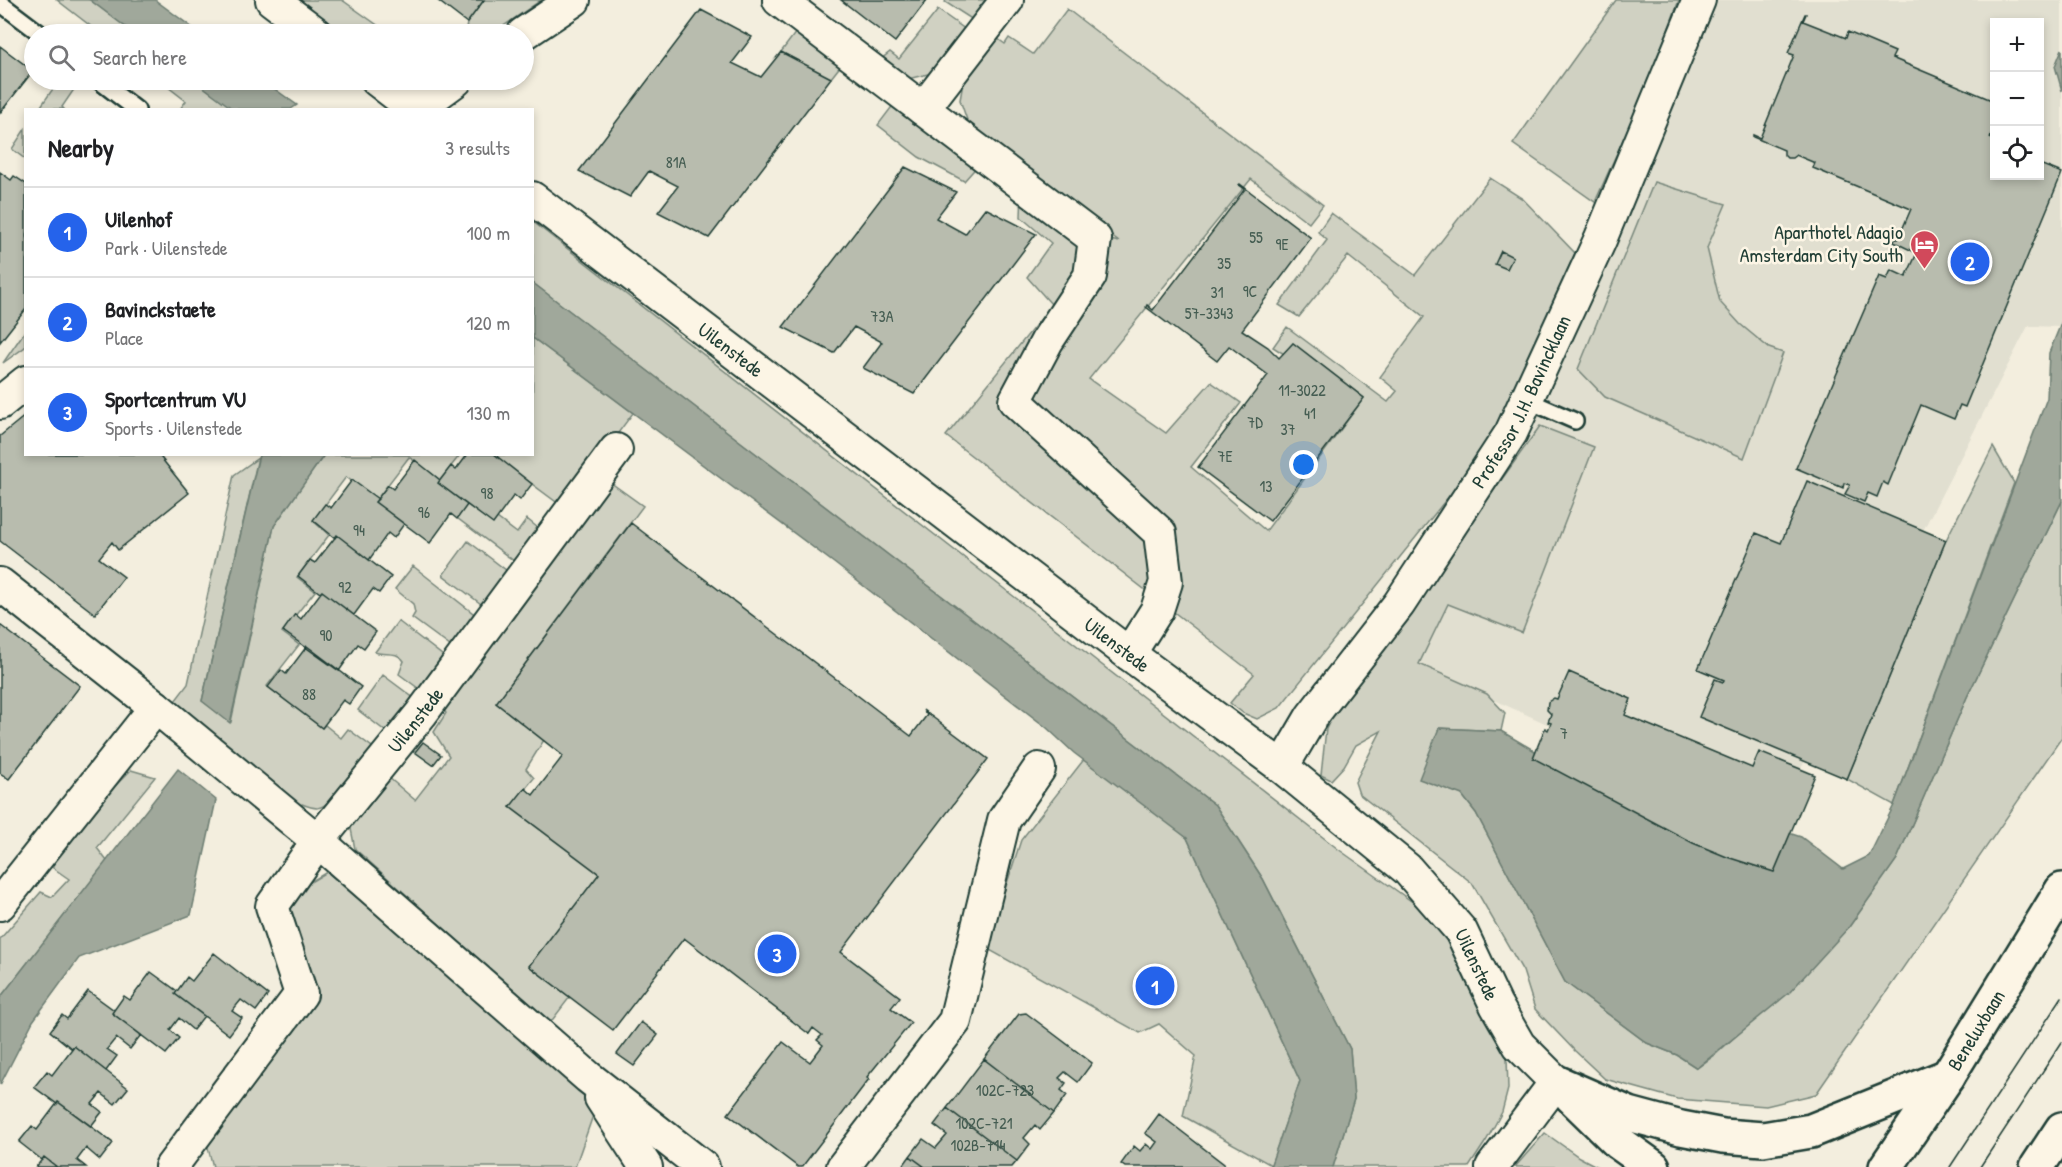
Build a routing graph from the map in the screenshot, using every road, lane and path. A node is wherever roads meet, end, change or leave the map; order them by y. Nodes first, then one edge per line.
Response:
1 (272, 0) edge
2 (574, 0) edge
3 (779, 0) edge
4 (1007, 0) edge
5 (1699, 0) edge
6 (0, 3) edge
7 (28, 24) edge
8 (304, 24) edge
9 (534, 27) edge
10 (112, 90) edge
11 (390, 90) edge
12 (442, 90) edge
13 (134, 108) edge
14 (415, 108) edge
15 (417, 108) edge
16 (922, 109) junction
17 (534, 200) edge
18 (24, 384) edge
19 (1527, 400) junction
20 (0, 403) edge
21 (1575, 421) dead end
22 (616, 450) dead end
23 (0, 584) edge
24 (1129, 654) junction
25 (156, 707) junction
26 (1282, 767) junction
27 (1039, 769) dead end
28 (318, 841) junction
29 (2062, 890) edge
30 (0, 904) edge
31 (1948, 1076) junction
32 (588, 1077) junction
33 (1556, 1082) junction
34 (2062, 1129) edge
35 (171, 1167) edge
36 (646, 1167) edge
37 (703, 1167) edge
38 (843, 1167) edge
39 (1492, 1167) edge
40 (1653, 1167) edge
41 (1886, 1167) edge
42 (2037, 1167) edge

1 - 8 street
2 - 9 street
3 - 16 street
4 - 16 street
5 - 19 street, Professor J.H. Bavincklaan
6 - 7 lane
10 - 13 lane
11 - 14 street
12 - 15 street
16 - 24 street
17 - 24 street, Uilenstede
18 - 20 street
19 - 21 lane
19 - 26 street, Professor J.H. Bavincklaan
22 - 28 street, Uilenstede
23 - 25 street
24 - 26 street, Uilenstede
25 - 28 street
25 - 30 street
26 - 33 street, Uilenstede
27 - 38 street
28 - 32 street
28 - 35 street, Uilenstede
29 - 31 main road, Beneluxbaan
31 - 33 main road
31 - 41 main road, Beneluxbaan
32 - 36 street
32 - 37 street
33 - 39 street
33 - 40 main road
34 - 42 main road

